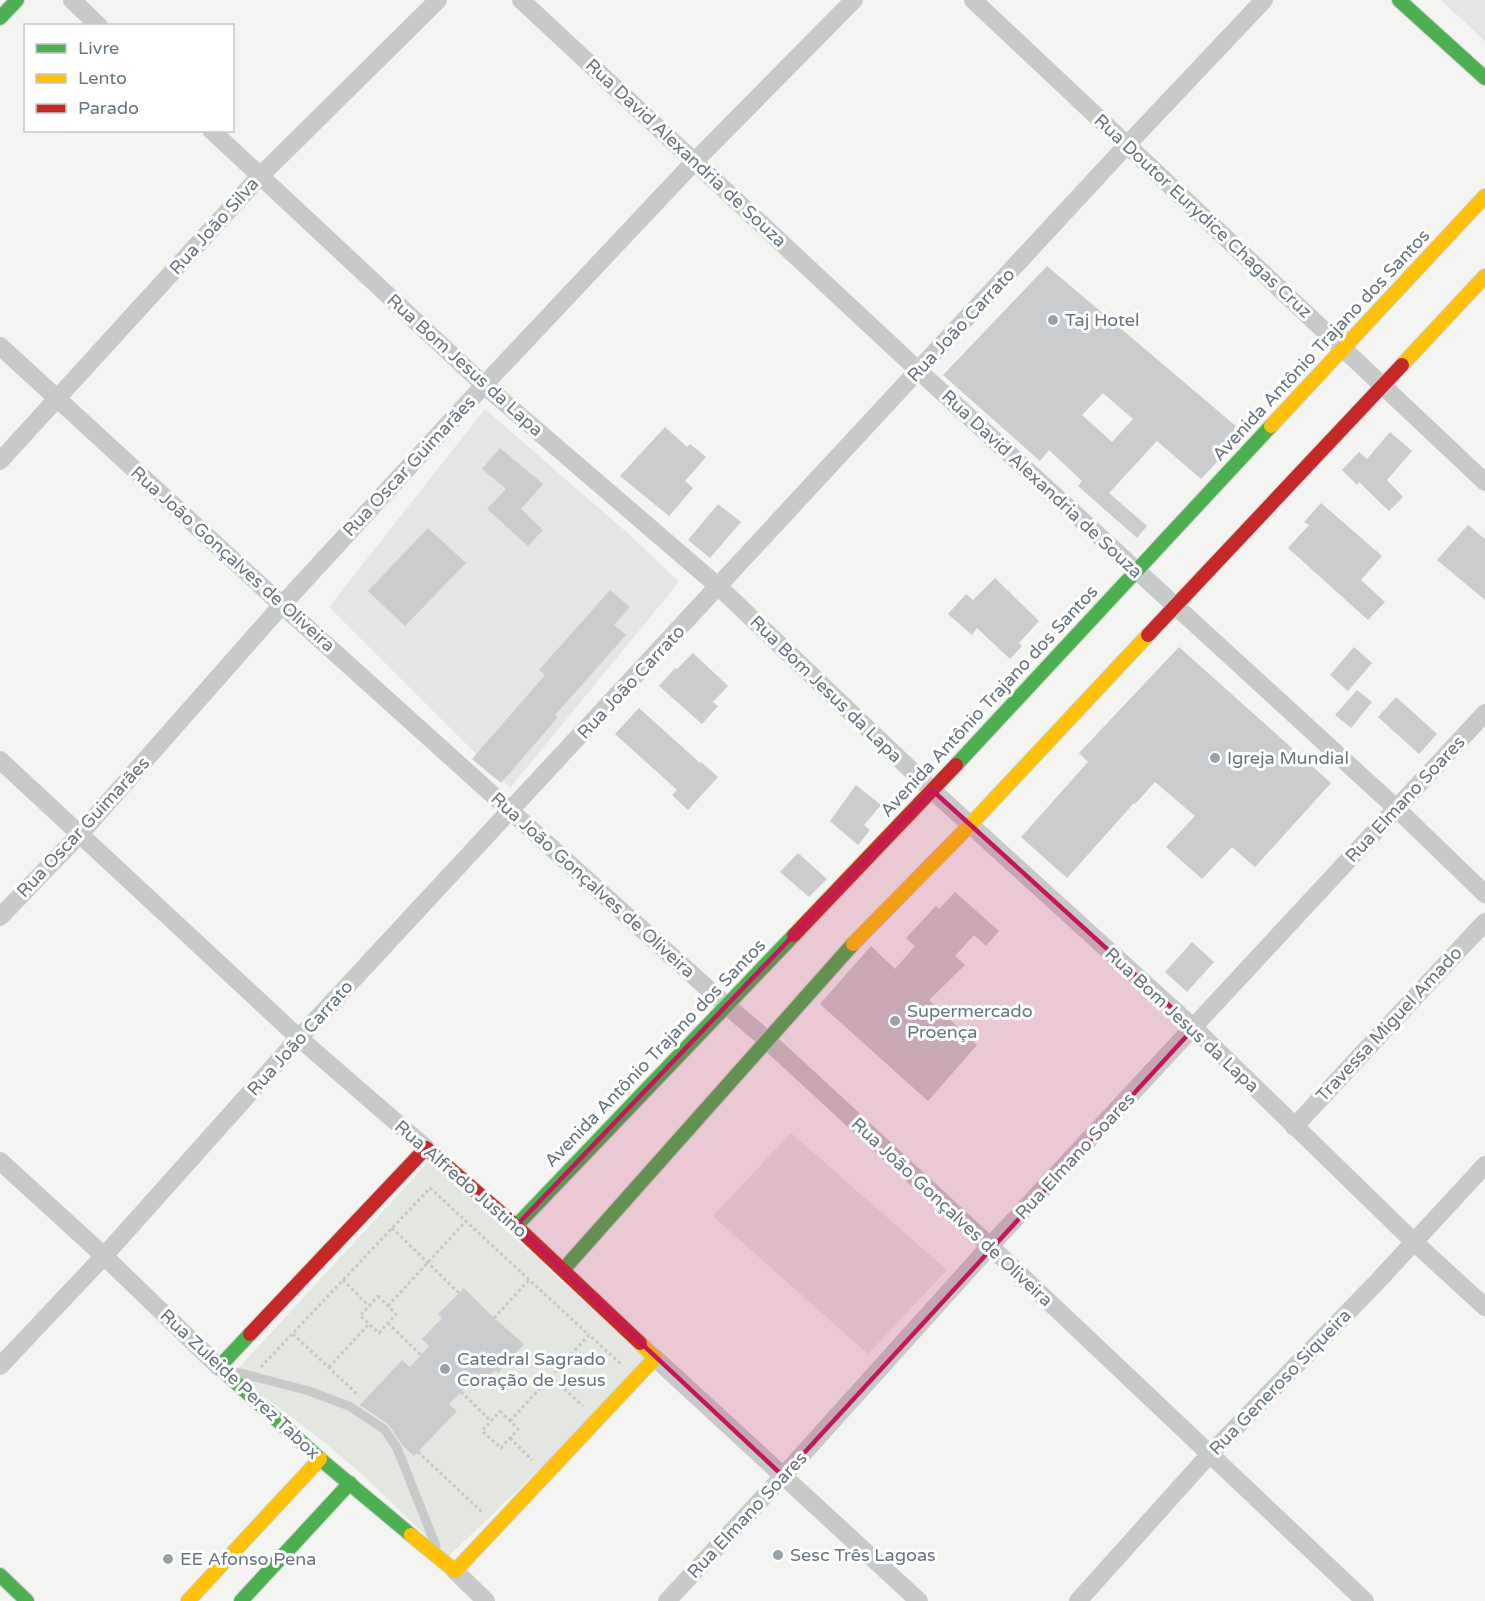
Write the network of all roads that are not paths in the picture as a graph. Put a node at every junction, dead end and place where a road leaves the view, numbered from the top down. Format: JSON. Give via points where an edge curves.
{"nodes":[{"id":1,"x":17,"y":0,"type":"edge"},
{"id":2,"x":72,"y":0,"type":"edge"},
{"id":3,"x":438,"y":0,"type":"edge"},
{"id":4,"x":521,"y":0,"type":"edge"},
{"id":5,"x":854,"y":0,"type":"edge"},
{"id":6,"x":973,"y":0,"type":"edge"},
{"id":7,"x":1264,"y":0,"type":"edge"},
{"id":8,"x":1399,"y":0,"type":"edge"},
{"id":9,"x":0,"y":18,"type":"edge"},
{"id":10,"x":97,"y":24,"type":"edge"},
{"id":11,"x":1485,"y":78,"type":"edge"},
{"id":12,"x":213,"y":132,"type":"edge"},
{"id":13,"x":1127,"y":145,"type":"junction"},
{"id":14,"x":695,"y":161,"type":"junction"},
{"id":15,"x":259,"y":177,"type":"junction"},
{"id":16,"x":1485,"y":196,"type":"edge"},
{"id":17,"x":1485,"y":276,"type":"edge"},
{"id":18,"x":0,"y":346,"type":"edge"},
{"id":19,"x":1342,"y":347,"type":"junction"},
{"id":20,"x":919,"y":370,"type":"junction"},
{"id":21,"x":484,"y":385,"type":"junction"},
{"id":22,"x":1383,"y":385,"type":"junction"},
{"id":23,"x":57,"y":398,"type":"junction"},
{"id":24,"x":0,"y":461,"type":"edge"},
{"id":25,"x":1485,"y":482,"type":"edge"},
{"id":26,"x":1136,"y":570,"type":"junction"},
{"id":27,"x":719,"y":587,"type":"junction"},
{"id":28,"x":282,"y":605,"type":"junction"},
{"id":29,"x":1175,"y":606,"type":"junction"},
{"id":30,"x":1485,"y":713,"type":"edge"},
{"id":31,"x":0,"y":760,"type":"edge"},
{"id":32,"x":932,"y":790,"type":"junction"},
{"id":33,"x":1396,"y":808,"type":"junction"},
{"id":34,"x":511,"y":810,"type":"junction"},
{"id":35,"x":970,"y":825,"type":"junction"},
{"id":36,"x":80,"y":834,"type":"junction"},
{"id":37,"x":1485,"y":894,"type":"edge"},
{"id":38,"x":0,"y":916,"type":"edge"},
{"id":39,"x":1485,"y":922,"type":"edge"},
{"id":40,"x":726,"y":1005,"type":"junction"},
{"id":41,"x":1194,"y":1028,"type":"junction"},
{"id":42,"x":299,"y":1038,"type":"junction"},
{"id":43,"x":768,"y":1040,"type":"junction"},
{"id":44,"x":1294,"y":1127,"type":"junction"},
{"id":45,"x":426,"y":1148,"type":"junction"},
{"id":46,"x":0,"y":1161,"type":"edge"},
{"id":47,"x":1485,"y":1165,"type":"edge"},
{"id":48,"x":516,"y":1226,"type":"junction"},
{"id":49,"x":1414,"y":1242,"type":"junction"},
{"id":50,"x":990,"y":1246,"type":"junction"},
{"id":51,"x":104,"y":1256,"type":"junction"},
{"id":52,"x":562,"y":1270,"type":"junction"},
{"id":53,"x":1485,"y":1307,"type":"edge"},
{"id":54,"x":655,"y":1358,"type":"junction"},
{"id":55,"x":0,"y":1366,"type":"edge"},
{"id":56,"x":220,"y":1368,"type":"junction"},
{"id":57,"x":1209,"y":1455,"type":"junction"},
{"id":58,"x":320,"y":1459,"type":"junction"},
{"id":59,"x":783,"y":1476,"type":"junction"},
{"id":60,"x":350,"y":1483,"type":"junction"},
{"id":61,"x":441,"y":1557,"type":"junction"},
{"id":62,"x":455,"y":1571,"type":"junction"},
{"id":63,"x":0,"y":1575,"type":"edge"},
{"id":64,"x":239,"y":1598,"type":"edge"},
{"id":65,"x":27,"y":1601,"type":"edge"},
{"id":66,"x":188,"y":1601,"type":"edge"},
{"id":67,"x":486,"y":1601,"type":"edge"},
{"id":68,"x":667,"y":1601,"type":"edge"},
{"id":69,"x":919,"y":1601,"type":"edge"},
{"id":70,"x":1078,"y":1601,"type":"edge"},
{"id":71,"x":1365,"y":1601,"type":"edge"}],
"edges":[{"from":1,"to":9,"type":"main road"},
{"from":2,"to":10,"type":"street"},
{"from":3,"to":15,"type":"street","name":"Rua João Silva"},
{"from":4,"to":14,"type":"street","name":"Rua David Alexandria de Souza"},
{"from":5,"to":14,"type":"street","name":"Rua Oscar Guimarães"},
{"from":6,"to":13,"type":"street","name":"Rua Doutor Eurydice Chagas Cruz"},
{"from":7,"to":13,"type":"street","name":"Rua João Carrato"},
{"from":8,"to":11,"type":"main road"},
{"from":12,"to":15,"type":"street","name":"Rua Bom Jesus da Lapa"},
{"from":13,"to":19,"type":"street","name":"Rua Doutor Eurydice Chagas Cruz"},
{"from":13,"to":20,"type":"street","name":"Rua João Carrato"},
{"from":14,"to":20,"type":"street","name":"Rua David Alexandria de Souza"},
{"from":14,"to":21,"type":"street","name":"Rua Oscar Guimarães"},
{"from":15,"to":21,"type":"street","name":"Rua Bom Jesus da Lapa"},
{"from":15,"to":23,"type":"street","name":"Rua João Silva"},
{"from":16,"to":19,"type":"main road","name":"Avenida Antônio Trajano dos Santos"},
{"from":17,"to":22,"type":"main road"},
{"from":18,"to":23,"type":"street","name":"Rua João Gonçalves de Oliveira"},
{"from":19,"to":22,"type":"street","name":"Rua Doutor Eurydice Chagas Cruz"},
{"from":19,"to":26,"type":"main road","name":"Avenida Antônio Trajano dos Santos"},
{"from":20,"to":26,"type":"street","name":"Rua David Alexandria de Souza"},
{"from":20,"to":27,"type":"street","name":"Rua João Carrato"},
{"from":21,"to":27,"type":"street","name":"Rua Bom Jesus da Lapa"},
{"from":21,"to":28,"type":"street","name":"Rua Oscar Guimarães"},
{"from":22,"to":25,"type":"street","name":"Rua Doutor Eurydice Chagas Cruz"},
{"from":22,"to":29,"type":"main road"},
{"from":23,"to":24,"type":"street","name":"Rua João Silva"},
{"from":23,"to":28,"type":"street","name":"Rua João Gonçalves de Oliveira"},
{"from":26,"to":29,"type":"street","name":"Rua David Alexandria de Souza"},
{"from":26,"to":32,"type":"main road","name":"Avenida Antônio Trajano dos Santos"},
{"from":27,"to":32,"type":"street","name":"Rua Bom Jesus da Lapa"},
{"from":27,"to":34,"type":"street","name":"Rua João Carrato"},
{"from":28,"to":34,"type":"street","name":"Rua João Gonçalves de Oliveira"},
{"from":28,"to":36,"type":"street","name":"Rua Oscar Guimarães"},
{"from":29,"to":33,"type":"street","name":"Rua David Alexandria de Souza"},
{"from":29,"to":35,"type":"main road"},
{"from":30,"to":33,"type":"street","name":"Rua Elmano Soares"},
{"from":31,"to":36,"type":"street","name":"Rua Alfredo Justino"},
{"from":32,"to":35,"type":"street","name":"Rua Bom Jesus da Lapa"},
{"from":32,"to":40,"type":"main road","name":"Avenida Antônio Trajano dos Santos"},
{"from":33,"to":37,"type":"street","name":"Rua David Alexandria de Souza"},
{"from":33,"to":41,"type":"street","name":"Rua Elmano Soares"},
{"from":34,"to":40,"type":"street","name":"Rua João Gonçalves de Oliveira"},
{"from":34,"to":42,"type":"street","name":"Rua João Carrato"},
{"from":35,"to":41,"type":"street","name":"Rua Bom Jesus da Lapa"},
{"from":35,"to":43,"type":"main road","via":[[862,934]]},
{"from":36,"to":38,"type":"street","name":"Rua Oscar Guimarães"},
{"from":36,"to":42,"type":"street","name":"Rua Alfredo Justino"},
{"from":39,"to":44,"type":"street","name":"Travessa Miguel Amado"},
{"from":40,"to":43,"type":"street","name":"Rua João Gonçalves de Oliveira"},
{"from":40,"to":48,"type":"main road","name":"Avenida Antônio Trajano dos Santos"},
{"from":41,"to":44,"type":"street","name":"Rua Bom Jesus da Lapa"},
{"from":41,"to":50,"type":"street","name":"Rua Elmano Soares"},
{"from":42,"to":45,"type":"street","name":"Rua Alfredo Justino"},
{"from":42,"to":51,"type":"street","name":"Rua João Carrato"},
{"from":43,"to":50,"type":"street","name":"Rua João Gonçalves de Oliveira"},
{"from":43,"to":52,"type":"main road"},
{"from":44,"to":49,"type":"street","name":"Rua Bom Jesus da Lapa"},
{"from":45,"to":48,"type":"main road","name":"Rua Alfredo Justino"},
{"from":45,"to":56,"type":"main road"},
{"from":46,"to":51,"type":"street","name":"Rua Zuleide Perez Tabox"},
{"from":47,"to":49,"type":"street","name":"Rua Generoso Siqueira"},
{"from":48,"to":52,"type":"main road","name":"Rua Alfredo Justino"},
{"from":49,"to":53,"type":"street","name":"Rua Bom Jesus da Lapa"},
{"from":49,"to":57,"type":"street","name":"Rua Generoso Siqueira"},
{"from":50,"to":57,"type":"street","name":"Rua João Gonçalves de Oliveira"},
{"from":50,"to":59,"type":"street","name":"Rua Elmano Soares"},
{"from":51,"to":55,"type":"street","name":"Rua João Carrato"},
{"from":51,"to":56,"type":"street","name":"Rua Zuleide Perez Tabox"},
{"from":52,"to":54,"type":"main road","name":"Rua Alfredo Justino"},
{"from":54,"to":59,"type":"street","name":"Rua Alfredo Justino"},
{"from":54,"to":62,"type":"main road"},
{"from":56,"to":58,"type":"main road","name":"Rua Zuleide Perez Tabox"},
{"from":56,"to":61,"type":"lane","via":[[309,1391],[349,1406],[384,1429],[397,1448]]},
{"from":57,"to":70,"type":"street","name":"Rua Generoso Siqueira"},
{"from":57,"to":71,"type":"street","name":"Rua João Gonçalves de Oliveira"},
{"from":58,"to":60,"type":"main road","name":"Rua Zuleide Perez Tabox"},
{"from":58,"to":66,"type":"main road","via":[[216,1578]]},
{"from":59,"to":68,"type":"street","name":"Rua Elmano Soares"},
{"from":59,"to":69,"type":"street","name":"Rua Alfredo Justino"},
{"from":60,"to":61,"type":"main road","name":"Rua Zuleide Perez Tabox"},
{"from":60,"to":64,"type":"main road"},
{"from":61,"to":62,"type":"main road","name":"Rua Zuleide Perez Tabox"},
{"from":62,"to":67,"type":"street","name":"Rua Zuleide Perez Tabox"},
{"from":63,"to":65,"type":"main road"}]}
